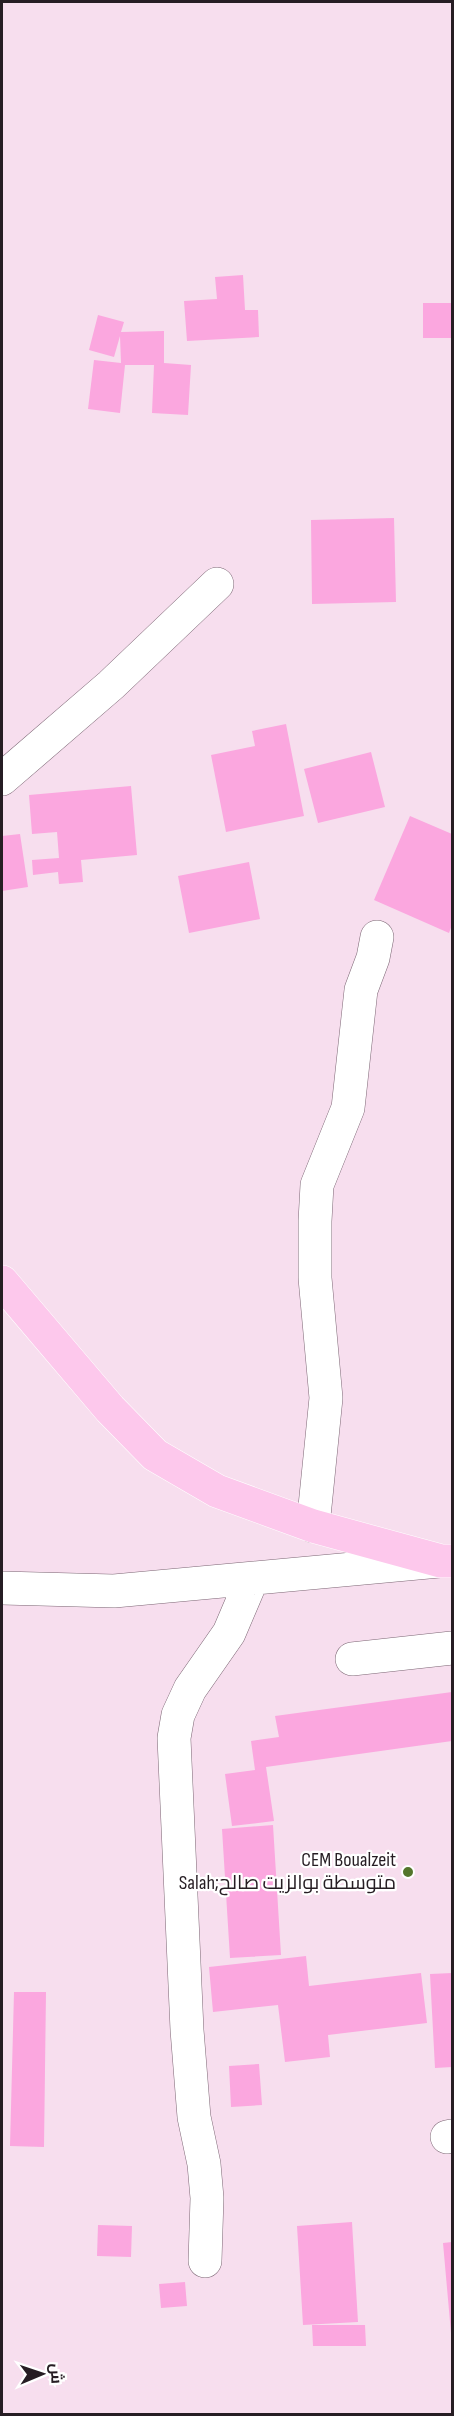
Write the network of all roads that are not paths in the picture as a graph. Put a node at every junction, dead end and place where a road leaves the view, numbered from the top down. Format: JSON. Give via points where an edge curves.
{"nodes":[{"id":1,"x":217,"y":584,"type":"dead end"},
{"id":2,"x":2,"y":779,"type":"edge"},
{"id":3,"x":377,"y":937,"type":"dead end"},
{"id":4,"x":2,"y":1282,"type":"edge"},
{"id":5,"x":313,"y":1526,"type":"junction"},
{"id":6,"x":447,"y":1561,"type":"edge"},
{"id":7,"x":252,"y":1580,"type":"junction"},
{"id":8,"x":2,"y":1588,"type":"edge"},
{"id":9,"x":453,"y":1648,"type":"edge"},
{"id":10,"x":352,"y":1659,"type":"dead end"},
{"id":11,"x":205,"y":2261,"type":"dead end"}],
"edges":[{"from":1,"to":2,"type":"street","via":[[111,685]]},
{"from":3,"to":5,"type":"street","via":[[361,990],[348,1108],[317,1185],[315,1278],[326,1398]]},
{"from":4,"to":5,"type":"main road","via":[[154,1455],[217,1491]]},
{"from":5,"to":6,"type":"main road"},
{"from":6,"to":7,"type":"street"},
{"from":7,"to":8,"type":"street","via":[[114,1591]]},
{"from":7,"to":11,"type":"street","via":[[229,1632],[190,1689],[178,1715],[174,1738],[188,2041],[194,2117],[207,2198]]},
{"from":9,"to":10,"type":"street"}]}
